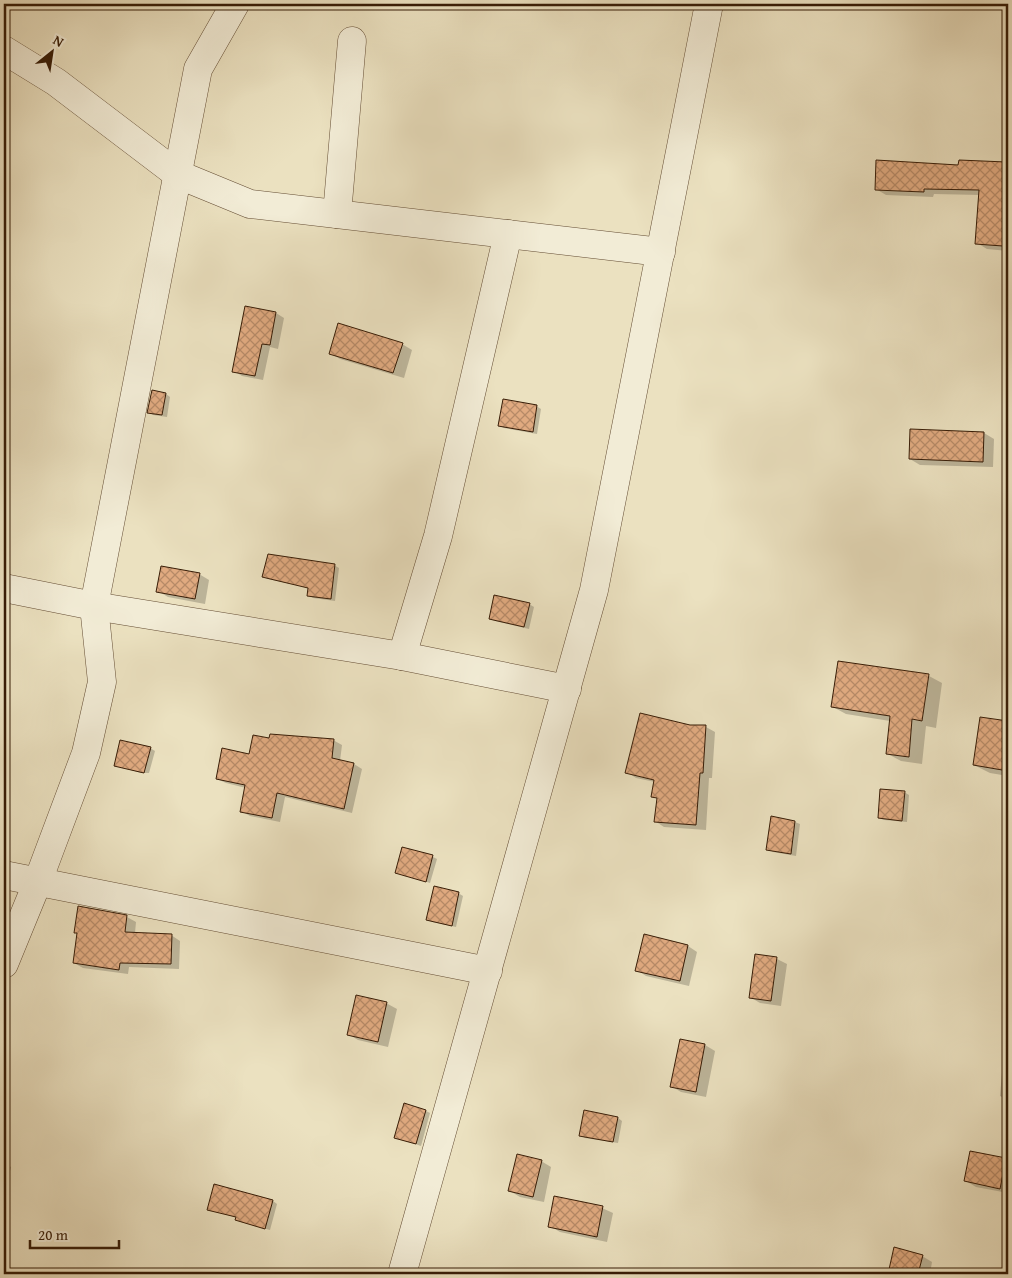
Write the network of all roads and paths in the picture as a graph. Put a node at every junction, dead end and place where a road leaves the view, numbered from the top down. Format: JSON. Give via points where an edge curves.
{"nodes":[{"id":1,"x":235,"y":4,"type":"edge"},
{"id":2,"x":709,"y":4,"type":"edge"},
{"id":3,"x":352,"y":41,"type":"dead end"},
{"id":4,"x":4,"y":50,"type":"edge"},
{"id":5,"x":177,"y":174,"type":"junction"},
{"id":6,"x":336,"y":214,"type":"junction"},
{"id":7,"x":508,"y":234,"type":"junction"},
{"id":8,"x":661,"y":252,"type":"junction"},
{"id":9,"x":4,"y":588,"type":"edge"},
{"id":10,"x":94,"y":606,"type":"junction"},
{"id":11,"x":402,"y":656,"type":"junction"},
{"id":12,"x":567,"y":689,"type":"junction"},
{"id":13,"x":4,"y":875,"type":"edge"},
{"id":14,"x":38,"y":881,"type":"junction"},
{"id":15,"x":4,"y":964,"type":"edge"},
{"id":16,"x":488,"y":971,"type":"junction"},
{"id":17,"x":402,"y":1274,"type":"edge"}],
"edges":[{"from":1,"to":5,"type":"street","via":[[198,69]]},
{"from":2,"to":8,"type":"street"},
{"from":3,"to":6,"type":"street"},
{"from":4,"to":5,"type":"street","via":[[56,82]]},
{"from":5,"to":6,"type":"street","via":[[250,204]]},
{"from":5,"to":10,"type":"street"},
{"from":6,"to":7,"type":"street"},
{"from":7,"to":8,"type":"street"},
{"from":7,"to":11,"type":"street","via":[[438,536]]},
{"from":8,"to":12,"type":"street","via":[[594,590]]},
{"from":9,"to":10,"type":"street"},
{"from":10,"to":11,"type":"street"},
{"from":10,"to":14,"type":"street","via":[[102,682],[86,753]]},
{"from":11,"to":12,"type":"street"},
{"from":12,"to":16,"type":"street"},
{"from":13,"to":14,"type":"street"},
{"from":14,"to":15,"type":"street"},
{"from":14,"to":16,"type":"street"},
{"from":16,"to":17,"type":"street"}]}
